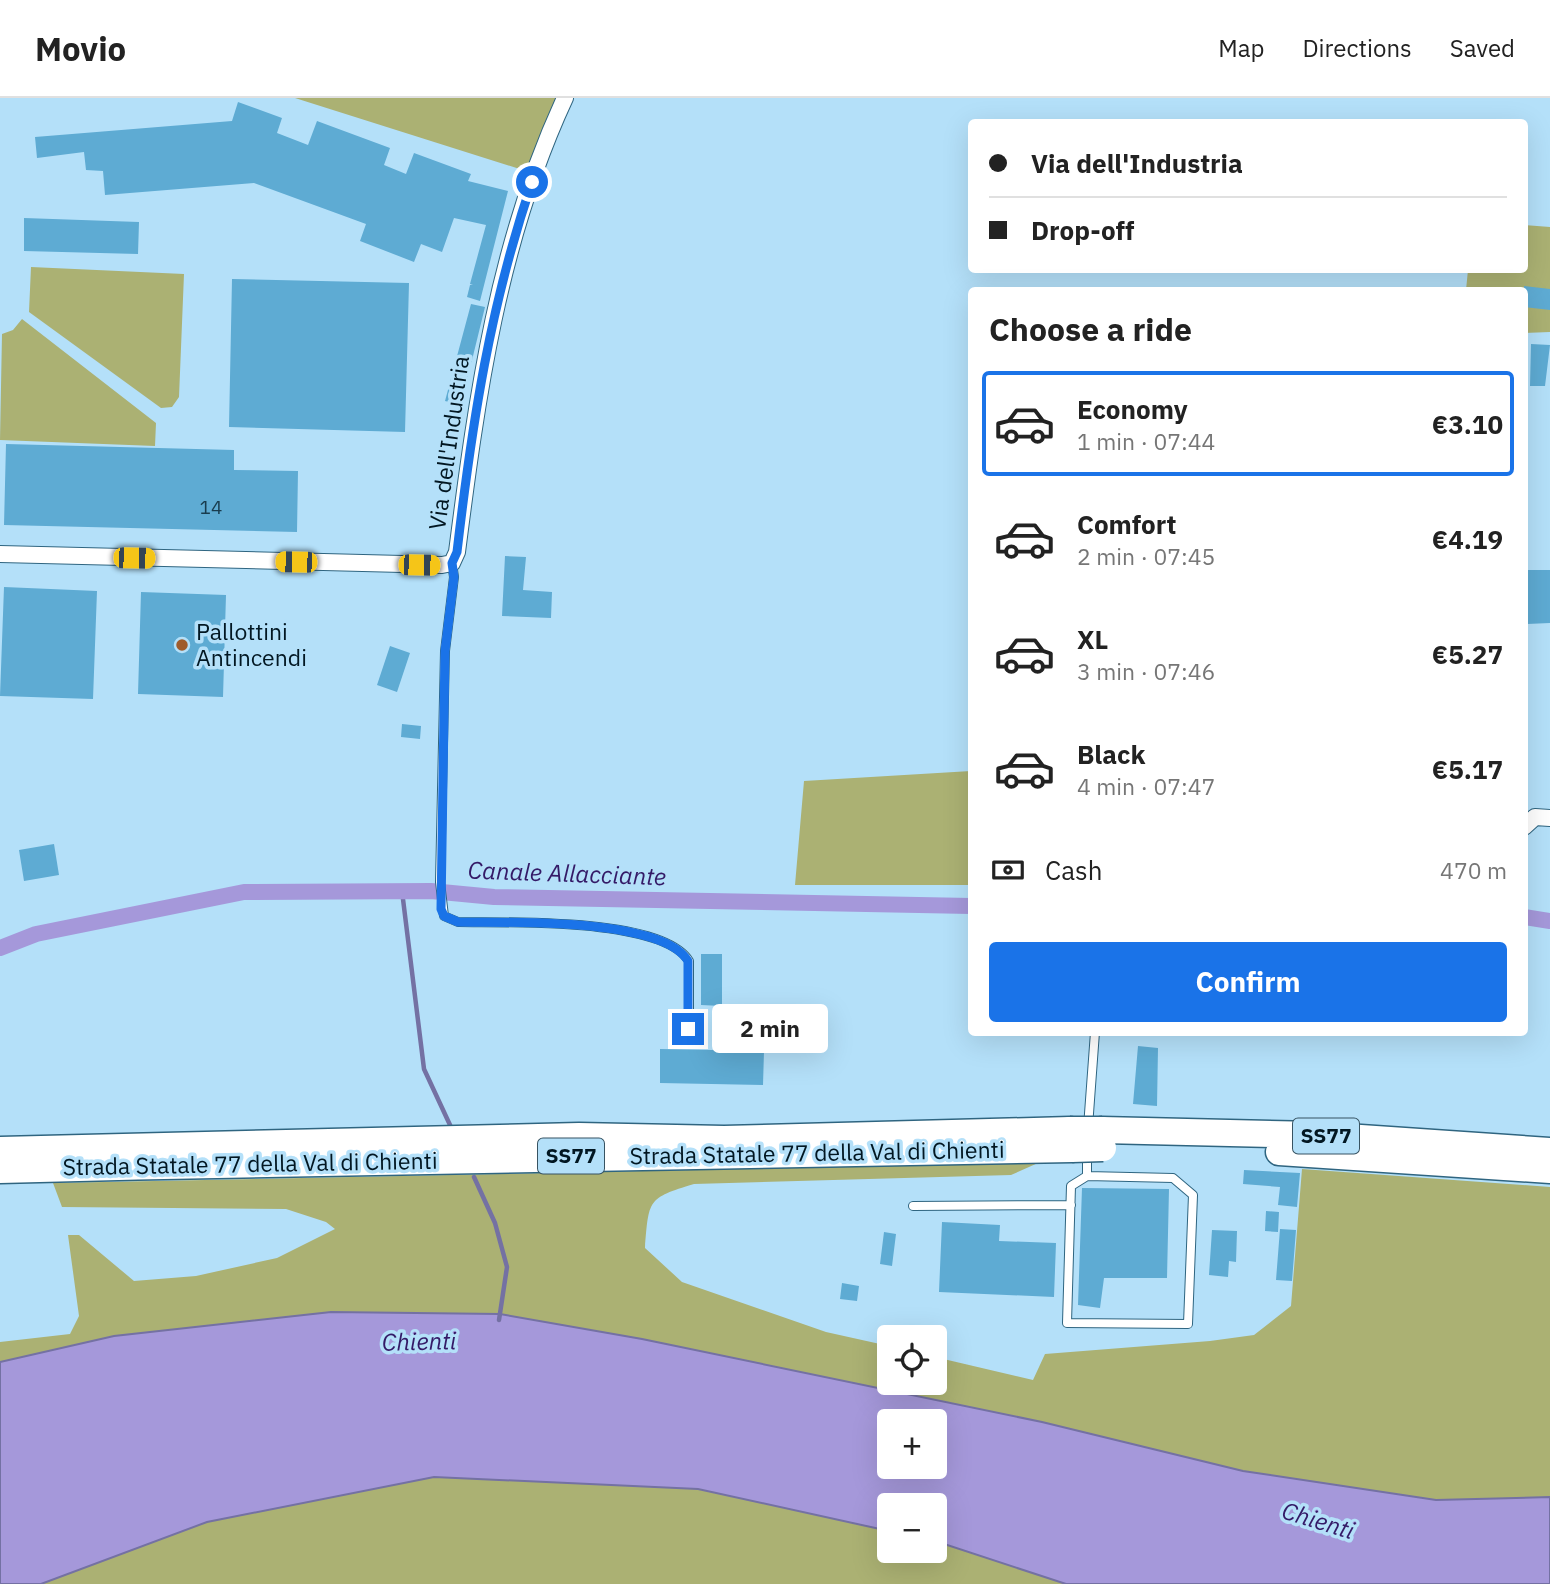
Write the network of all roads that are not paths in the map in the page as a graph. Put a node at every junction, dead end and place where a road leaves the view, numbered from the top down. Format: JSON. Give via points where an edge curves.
{"nodes":[{"id":1,"x":565,"y":98,"type":"edge"},
{"id":2,"x":0,"y":554,"type":"edge"},
{"id":3,"x":452,"y":563,"type":"junction"},
{"id":4,"x":1550,"y":818,"type":"edge"},
{"id":5,"x":1528,"y":822,"type":"edge"},
{"id":6,"x":688,"y":1029,"type":"dead end"},
{"id":7,"x":1095,"y":1036,"type":"edge"},
{"id":8,"x":1102,"y":1139,"type":"junction"},
{"id":9,"x":0,"y":1150,"type":"edge"},
{"id":10,"x":1550,"y":1151,"type":"edge"},
{"id":11,"x":71,"y":1159,"type":"junction"},
{"id":12,"x":0,"y":1170,"type":"edge"},
{"id":13,"x":1550,"y":1170,"type":"edge"},
{"id":14,"x":1087,"y":1176,"type":"junction"},
{"id":15,"x":1071,"y":1205,"type":"junction"},
{"id":16,"x":913,"y":1206,"type":"dead end"}],
"edges":[{"from":1,"to":3,"type":"street","name":"Via dell'Industria","via":[[547,137],[497,295]]},
{"from":2,"to":3,"type":"street","name":"Via dell'Industria"},
{"from":3,"to":6,"type":"lane","via":[[445,651],[440,882],[444,916],[458,922],[600,926],[667,943],[683,952],[688,961]]},
{"from":4,"to":5,"type":"street","via":[[1535,817]]},
{"from":7,"to":14,"type":"lane"},
{"from":8,"to":10,"type":"highway","name":"Strada Statale 77 della Val di Chienti","number":"SS77","via":[[1317,1135]]},
{"from":8,"to":11,"type":"highway","name":"Strada Statale 77 della Val di Chienti","number":"SS77","bridge":true,"via":[[723,1158]]},
{"from":8,"to":13,"type":"highway","name":"Strada Statale 77 della Val di Chienti","number":"SS77"},
{"from":9,"to":11,"type":"highway","name":"Strada Statale 77 della Val di Chienti","number":"SS77"},
{"from":11,"to":12,"type":"highway","name":"Strada Statale 77 della Val di Chienti","number":"SS77"},
{"from":14,"to":15,"type":"lane","via":[[1073,1182]]},
{"from":14,"to":15,"type":"lane","via":[[1173,1178],[1193,1195],[1188,1324],[1067,1323]]},
{"from":15,"to":16,"type":"lane"}]}
